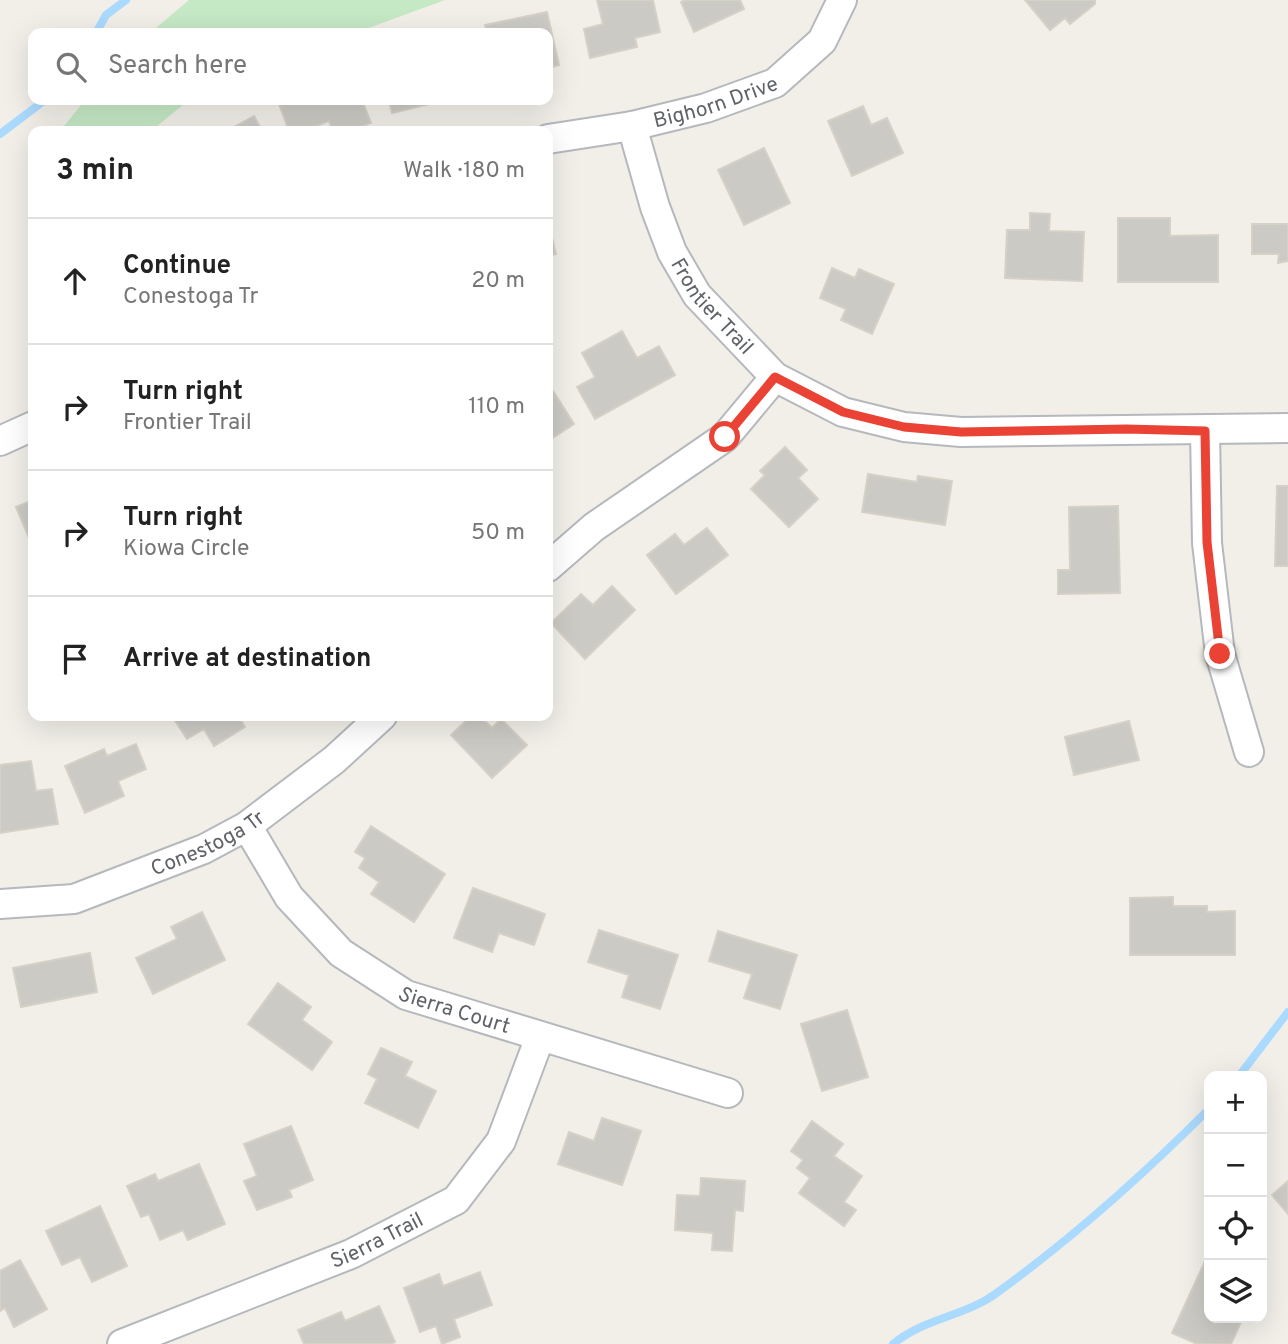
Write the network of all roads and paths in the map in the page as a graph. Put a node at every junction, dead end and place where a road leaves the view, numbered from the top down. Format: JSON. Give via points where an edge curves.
{"nodes":[{"id":1,"x":842,"y":0,"type":"edge"},
{"id":2,"x":632,"y":126,"type":"junction"},
{"id":3,"x":553,"y":138,"type":"edge"},
{"id":4,"x":775,"y":377,"type":"junction"},
{"id":5,"x":28,"y":428,"type":"edge"},
{"id":6,"x":1288,"y":428,"type":"edge"},
{"id":7,"x":1205,"y":431,"type":"junction"},
{"id":8,"x":0,"y":441,"type":"edge"},
{"id":9,"x":553,"y":564,"type":"edge"},
{"id":10,"x":377,"y":721,"type":"edge"},
{"id":11,"x":1249,"y":752,"type":"dead end"},
{"id":12,"x":247,"y":825,"type":"junction"},
{"id":13,"x":0,"y":904,"type":"edge"},
{"id":14,"x":540,"y":1037,"type":"junction"},
{"id":15,"x":727,"y":1093,"type":"dead end"},
{"id":16,"x":121,"y":1344,"type":"edge"}],
"edges":[{"from":1,"to":2,"type":"street","name":"Bighorn Drive","via":[[822,41],[775,83],[706,108]]},
{"from":2,"to":3,"type":"street","name":"Bighorn Drive"},
{"from":2,"to":4,"type":"street","name":"Frontier Trail","via":[[655,207],[697,295]]},
{"from":4,"to":7,"type":"street","name":"Frontier Trail","via":[[843,412],[904,427],[961,432]]},
{"from":4,"to":9,"type":"street","via":[[725,437],[594,527]]},
{"from":5,"to":8,"type":"street"},
{"from":6,"to":7,"type":"street","name":"Frontier Trail"},
{"from":7,"to":11,"type":"street","via":[[1207,542],[1220,654]]},
{"from":10,"to":12,"type":"street","name":"Conestoga Tr","via":[[334,760]]},
{"from":12,"to":13,"type":"street","name":"Conestoga Tr","via":[[204,849],[74,899]]},
{"from":12,"to":14,"type":"street","name":"Sierra Court","via":[[289,897],[341,953],[406,995]]},
{"from":14,"to":15,"type":"street","name":"Sierra Court"},
{"from":14,"to":16,"type":"street","name":"Sierra Trail","via":[[501,1141],[457,1200],[351,1254]]}]}
